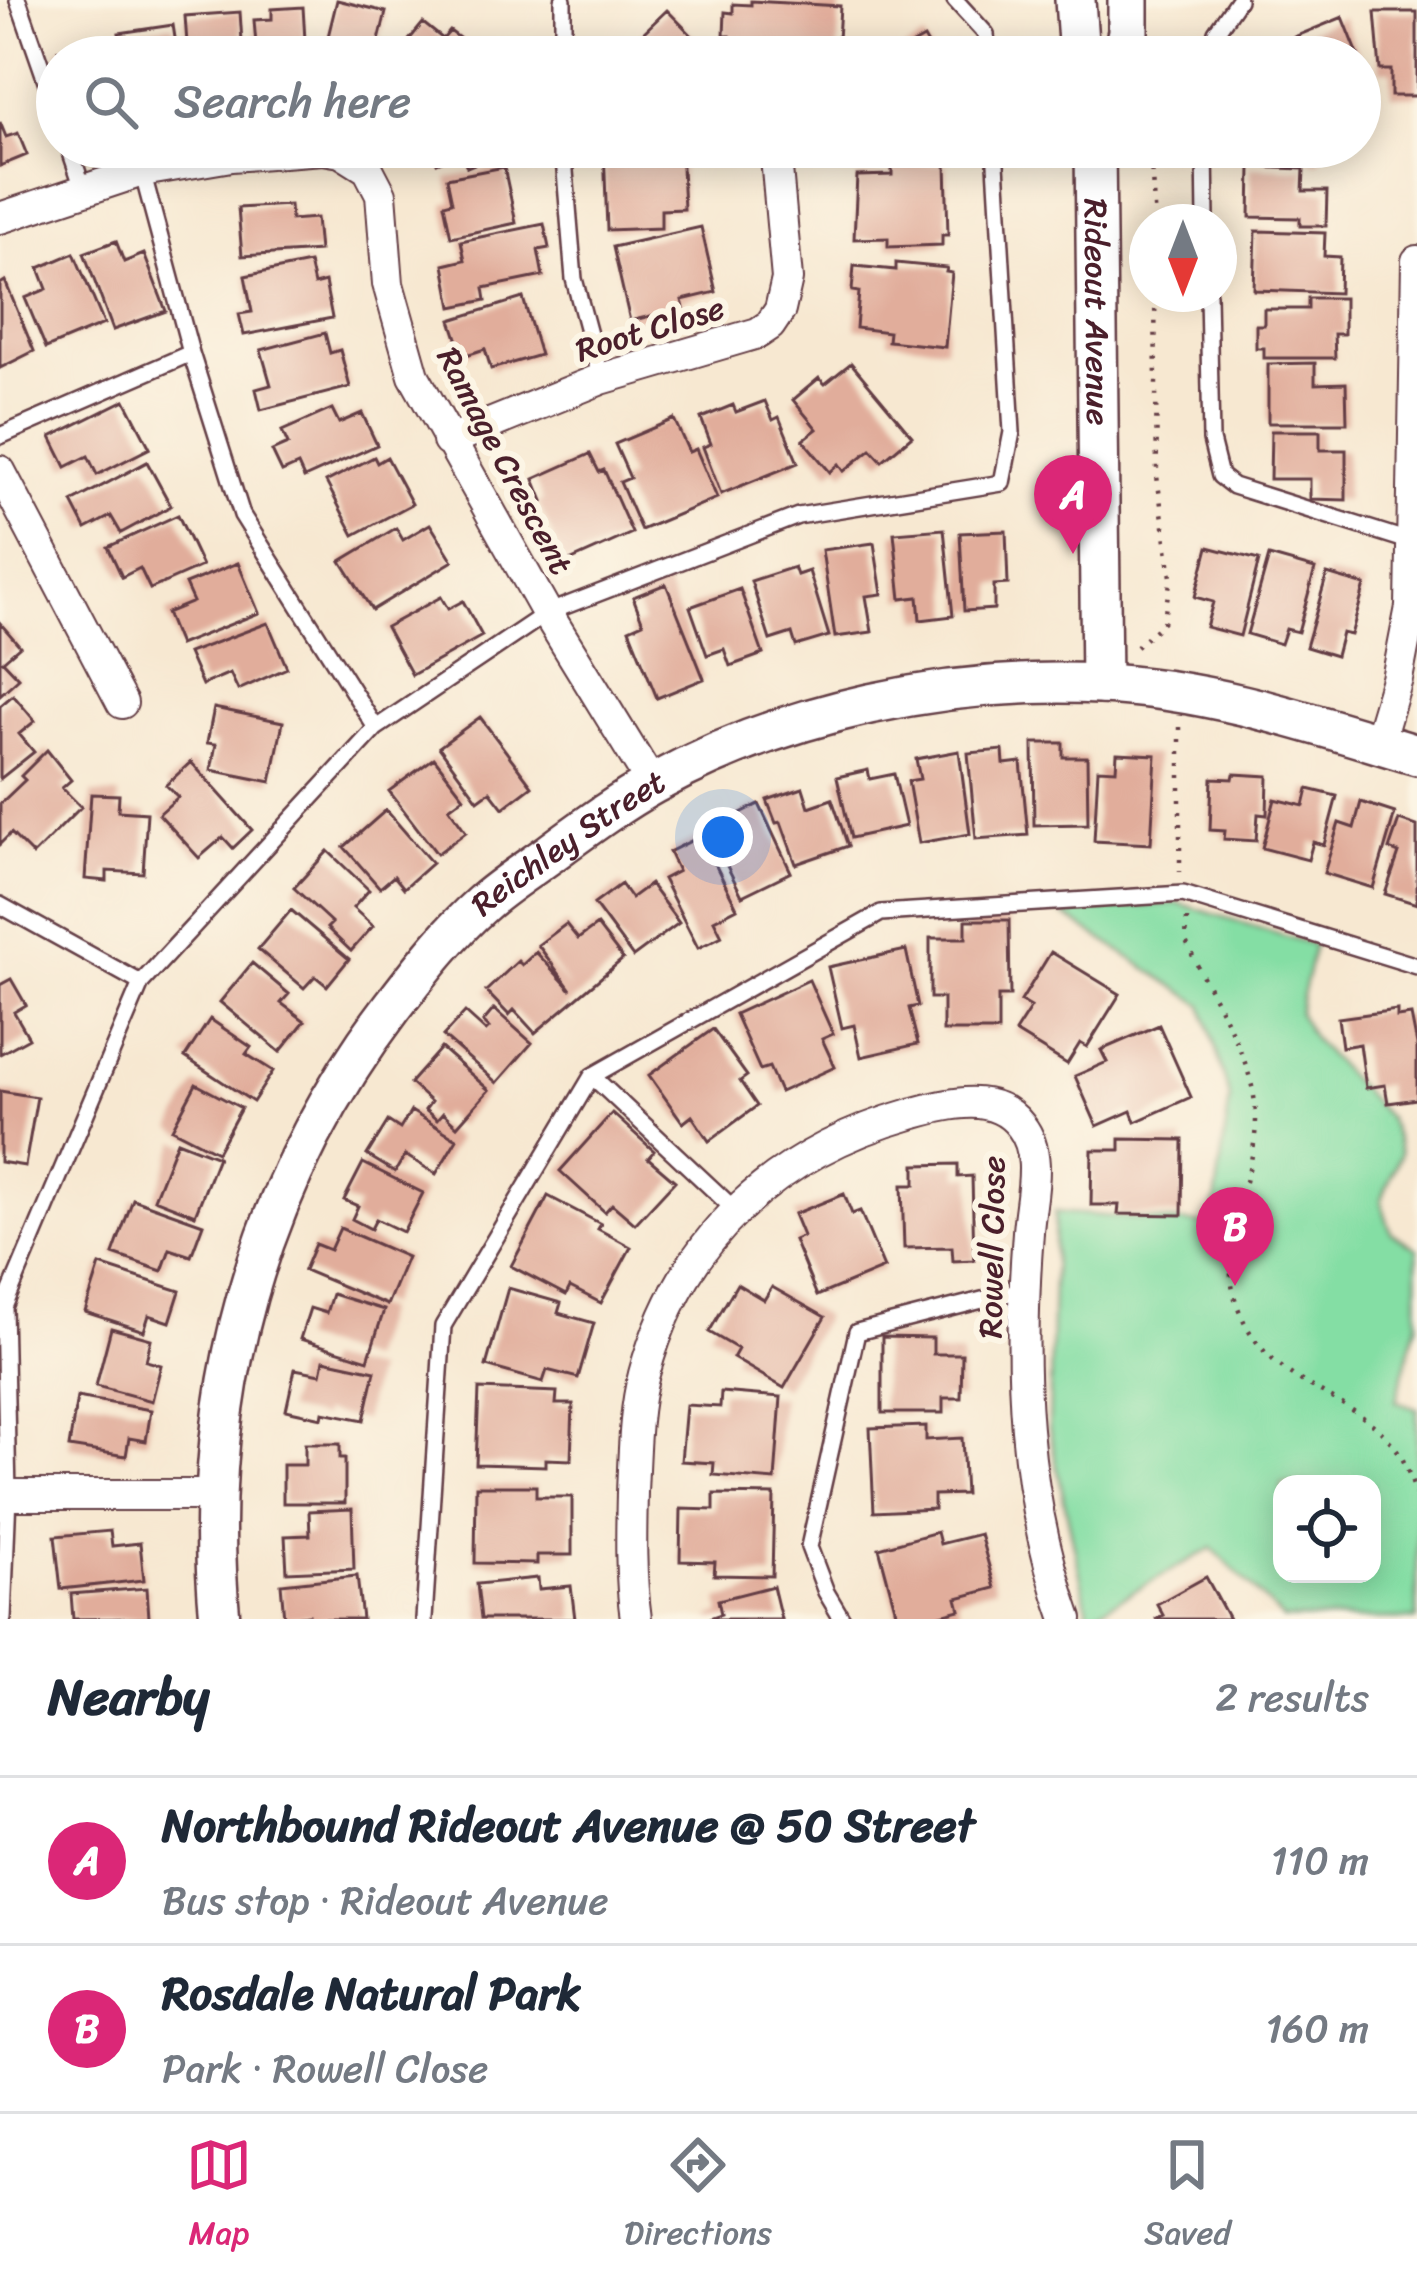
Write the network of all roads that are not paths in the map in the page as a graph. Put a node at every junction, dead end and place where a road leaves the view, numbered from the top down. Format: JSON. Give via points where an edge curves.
{"nodes":[{"id":1,"x":18,"y":0,"type":"edge"},
{"id":2,"x":563,"y":0,"type":"edge"},
{"id":3,"x":955,"y":0,"type":"edge"},
{"id":4,"x":1075,"y":0,"type":"edge"},
{"id":5,"x":1128,"y":0,"type":"edge"},
{"id":6,"x":1238,"y":0,"type":"edge"},
{"id":7,"x":563,"y":36,"type":"edge"},
{"id":8,"x":986,"y":36,"type":"edge"},
{"id":9,"x":1077,"y":36,"type":"edge"},
{"id":10,"x":1127,"y":36,"type":"edge"},
{"id":11,"x":1215,"y":36,"type":"edge"},
{"id":12,"x":36,"y":52,"type":"edge"},
{"id":13,"x":76,"y":168,"type":"edge"},
{"id":14,"x":160,"y":168,"type":"edge"},
{"id":15,"x":365,"y":168,"type":"edge"},
{"id":16,"x":565,"y":168,"type":"edge"},
{"id":17,"x":777,"y":168,"type":"edge"},
{"id":18,"x":996,"y":168,"type":"edge"},
{"id":19,"x":1097,"y":168,"type":"edge"},
{"id":20,"x":1205,"y":168,"type":"edge"},
{"id":21,"x":142,"y":171,"type":"junction"},
{"id":22,"x":83,"y":188,"type":"junction"},
{"id":23,"x":1206,"y":204,"type":"edge"},
{"id":24,"x":0,"y":218,"type":"edge"},
{"id":25,"x":1417,"y":261,"type":"edge"},
{"id":26,"x":1208,"y":312,"type":"edge"},
{"id":27,"x":191,"y":352,"type":"junction"},
{"id":28,"x":601,"y":379,"type":"junction"},
{"id":29,"x":0,"y":436,"type":"edge"},
{"id":30,"x":448,"y":441,"type":"junction"},
{"id":31,"x":0,"y":471,"type":"edge"},
{"id":32,"x":1414,"y":543,"type":"edge"},
{"id":33,"x":547,"y":613,"type":"junction"},
{"id":34,"x":1101,"y":684,"type":"junction"},
{"id":35,"x":122,"y":703,"type":"dead end"},
{"id":36,"x":376,"y":728,"type":"junction"},
{"id":37,"x":1378,"y":743,"type":"junction"},
{"id":38,"x":1417,"y":755,"type":"edge"},
{"id":39,"x":652,"y":784,"type":"junction"},
{"id":40,"x":0,"y":905,"type":"edge"},
{"id":41,"x":1417,"y":966,"type":"edge"},
{"id":42,"x":141,"y":983,"type":"junction"},
{"id":43,"x":592,"y":1076,"type":"junction"},
{"id":44,"x":735,"y":1210,"type":"junction"},
{"id":45,"x":1025,"y":1288,"type":"junction"},
{"id":46,"x":2,"y":1307,"type":"edge"},
{"id":47,"x":4,"y":1496,"type":"edge"},
{"id":48,"x":213,"y":1496,"type":"junction"},
{"id":49,"x":3,"y":1619,"type":"edge"},
{"id":50,"x":220,"y":1619,"type":"edge"},
{"id":51,"x":424,"y":1619,"type":"edge"},
{"id":52,"x":636,"y":1619,"type":"edge"},
{"id":53,"x":842,"y":1619,"type":"edge"},
{"id":54,"x":1067,"y":1619,"type":"edge"}],
"edges":[{"from":1,"to":12,"type":"lane"},
{"from":2,"to":7,"type":"lane"},
{"from":3,"to":8,"type":"lane"},
{"from":4,"to":9,"type":"street"},
{"from":5,"to":10,"type":"street"},
{"from":6,"to":11,"type":"lane"},
{"from":13,"to":22,"type":"lane"},
{"from":14,"to":21,"type":"street","name":"Ramage Crescent"},
{"from":15,"to":30,"type":"street","name":"Ramage Crescent","via":[[381,194],[402,343]]},
{"from":16,"to":28,"type":"lane","via":[[574,280]]},
{"from":17,"to":28,"type":"street","name":"Root Close","via":[[788,278],[770,325]]},
{"from":18,"to":33,"type":"lane","via":[[1012,432],[1002,483],[798,516]]},
{"from":19,"to":34,"type":"street","name":"Rideout Avenue"},
{"from":20,"to":23,"type":"lane"},
{"from":21,"to":22,"type":"street","name":"Ramage Crescent"},
{"from":21,"to":27,"type":"lane"},
{"from":22,"to":24,"type":"street","name":"Ramage Crescent"},
{"from":25,"to":32,"type":"street"},
{"from":26,"to":32,"type":"lane","via":[[1211,440],[1220,476]]},
{"from":27,"to":29,"type":"lane"},
{"from":27,"to":36,"type":"lane","via":[[242,515]]},
{"from":28,"to":30,"type":"street","name":"Root Close"},
{"from":30,"to":33,"type":"street","name":"Ramage Crescent"},
{"from":31,"to":35,"type":"street"},
{"from":32,"to":37,"type":"street","via":[[1408,628]]},
{"from":33,"to":36,"type":"lane"},
{"from":33,"to":39,"type":"street","name":"Ramage Crescent"},
{"from":34,"to":37,"type":"street","name":"Reichley Street","via":[[1242,705]]},
{"from":34,"to":39,"type":"street","name":"Reichley Street","via":[[997,686],[839,712],[746,741]]},
{"from":36,"to":42,"type":"lane"},
{"from":37,"to":38,"type":"street","name":"Reichley Street"},
{"from":39,"to":48,"type":"street","name":"Reichley Street","via":[[482,904],[356,1054],[283,1193],[245,1304]]},
{"from":40,"to":42,"type":"lane"},
{"from":41,"to":43,"type":"lane","via":[[1183,894],[881,913]]},
{"from":42,"to":46,"type":"lane"},
{"from":43,"to":44,"type":"lane"},
{"from":43,"to":51,"type":"lane","via":[[443,1326]]},
{"from":44,"to":45,"type":"street","name":"Rowell Close","via":[[845,1136],[946,1106],[990,1104],[1021,1125],[1034,1158]]},
{"from":44,"to":52,"type":"street","name":"Rowell Close","via":[[678,1288],[644,1376],[631,1522]]},
{"from":45,"to":53,"type":"lane","via":[[857,1332],[809,1547]]},
{"from":45,"to":54,"type":"street","name":"Rowell Close","via":[[1030,1484]]},
{"from":46,"to":47,"type":"lane"},
{"from":47,"to":48,"type":"street"},
{"from":47,"to":49,"type":"lane"},
{"from":48,"to":50,"type":"street","name":"Reichley Street"}]}
